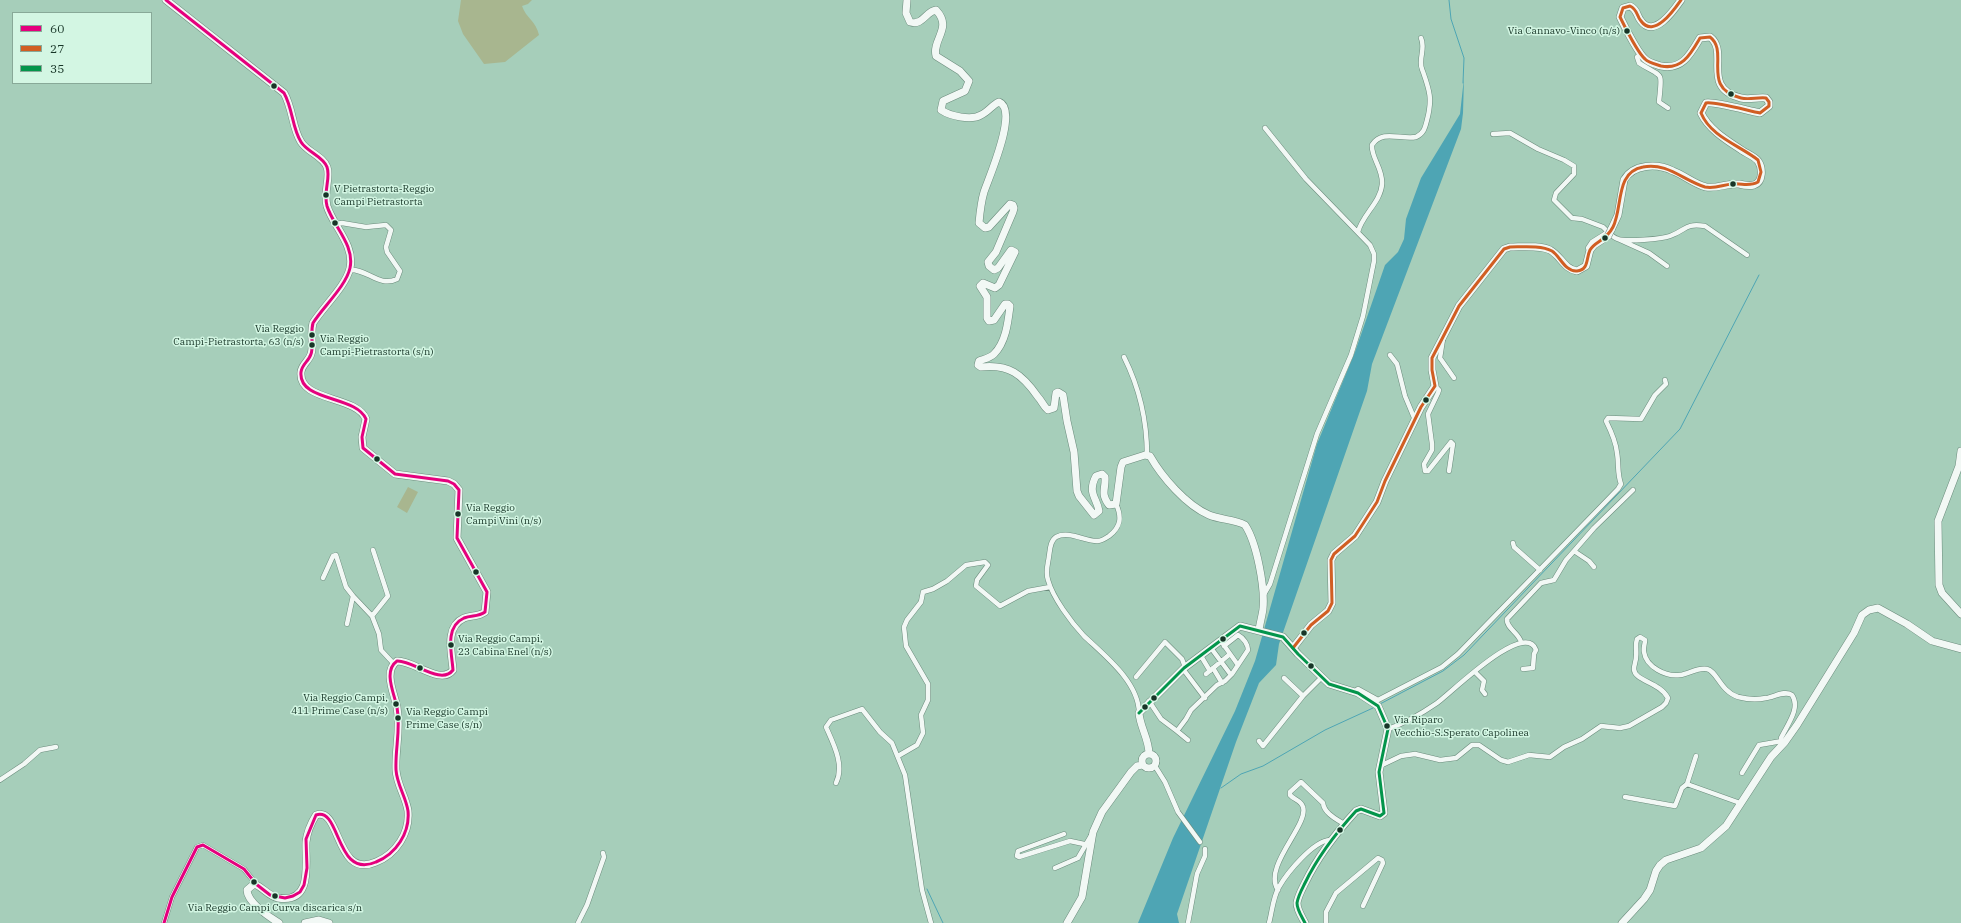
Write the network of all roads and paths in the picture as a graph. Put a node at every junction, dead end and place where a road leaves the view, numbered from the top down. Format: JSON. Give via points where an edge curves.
{"nodes":[{"id":1,"x":166,"y":0,"type":"edge"},
{"id":2,"x":907,"y":0,"type":"edge"},
{"id":3,"x":1681,"y":0,"type":"edge"},
{"id":4,"x":1421,"y":38,"type":"dead end"},
{"id":5,"x":1641,"y":54,"type":"junction"},
{"id":6,"x":1668,"y":108,"type":"dead end"},
{"id":7,"x":1265,"y":128,"type":"dead end"},
{"id":8,"x":1493,"y":134,"type":"dead end"},
{"id":9,"x":336,"y":224,"type":"junction"},
{"id":10,"x":1358,"y":232,"type":"junction"},
{"id":11,"x":1609,"y":232,"type":"junction"},
{"id":12,"x":1618,"y":239,"type":"junction"},
{"id":13,"x":1747,"y":255,"type":"dead end"},
{"id":14,"x":1667,"y":266,"type":"dead end"},
{"id":15,"x":349,"y":270,"type":"junction"},
{"id":16,"x":1443,"y":337,"type":"junction"},
{"id":17,"x":1390,"y":355,"type":"dead end"},
{"id":18,"x":1124,"y":357,"type":"dead end"},
{"id":19,"x":1454,"y":378,"type":"dead end"},
{"id":20,"x":1665,"y":380,"type":"dead end"},
{"id":21,"x":1435,"y":386,"type":"junction"},
{"id":22,"x":1415,"y":420,"type":"junction"},
{"id":23,"x":1961,"y":451,"type":"edge"},
{"id":24,"x":1147,"y":455,"type":"junction"},
{"id":25,"x":1448,"y":471,"type":"dead end"},
{"id":26,"x":1633,"y":490,"type":"dead end"},
{"id":27,"x":1116,"y":504,"type":"junction"},
{"id":28,"x":1513,"y":543,"type":"dead end"},
{"id":29,"x":373,"y":550,"type":"dead end"},
{"id":30,"x":1574,"y":551,"type":"junction"},
{"id":31,"x":1594,"y":567,"type":"dead end"},
{"id":32,"x":1540,"y":570,"type":"junction"},
{"id":33,"x":324,"y":578,"type":"dead end"},
{"id":34,"x":1050,"y":587,"type":"junction"},
{"id":35,"x":353,"y":596,"type":"junction"},
{"id":36,"x":1263,"y":597,"type":"junction"},
{"id":37,"x":1961,"y":614,"type":"edge"},
{"id":38,"x":372,"y":616,"type":"junction"},
{"id":39,"x":346,"y":624,"type":"dead end"},
{"id":40,"x":1260,"y":630,"type":"junction"},
{"id":41,"x":1521,"y":642,"type":"junction"},
{"id":42,"x":1222,"y":644,"type":"junction"},
{"id":43,"x":1211,"y":648,"type":"junction"},
{"id":44,"x":1293,"y":648,"type":"junction"},
{"id":45,"x":1961,"y":649,"type":"edge"},
{"id":46,"x":1230,"y":654,"type":"junction"},
{"id":47,"x":1201,"y":656,"type":"junction"},
{"id":48,"x":1221,"y":661,"type":"junction"},
{"id":49,"x":394,"y":664,"type":"junction"},
{"id":50,"x":1238,"y":665,"type":"junction"},
{"id":51,"x":1184,"y":668,"type":"junction"},
{"id":52,"x":1523,"y":669,"type":"dead end"},
{"id":53,"x":1210,"y":671,"type":"junction"},
{"id":54,"x":1475,"y":672,"type":"junction"},
{"id":55,"x":1231,"y":675,"type":"junction"},
{"id":56,"x":1136,"y":677,"type":"dead end"},
{"id":57,"x":1322,"y":677,"type":"junction"},
{"id":58,"x":1284,"y":678,"type":"dead end"},
{"id":59,"x":1222,"y":683,"type":"junction"},
{"id":60,"x":1356,"y":692,"type":"junction"},
{"id":61,"x":1485,"y":694,"type":"dead end"},
{"id":62,"x":1303,"y":696,"type":"junction"},
{"id":63,"x":1205,"y":698,"type":"junction"},
{"id":64,"x":1149,"y":701,"type":"junction"},
{"id":65,"x":1139,"y":713,"type":"junction"},
{"id":66,"x":1388,"y":729,"type":"junction"},
{"id":67,"x":1177,"y":731,"type":"junction"},
{"id":68,"x":1188,"y":740,"type":"dead end"},
{"id":69,"x":1259,"y":741,"type":"dead end"},
{"id":70,"x":1783,"y":742,"type":"junction"},
{"id":71,"x":56,"y":747,"type":"dead end"},
{"id":72,"x":1149,"y":754,"type":"junction"},
{"id":73,"x":898,"y":756,"type":"junction"},
{"id":74,"x":1696,"y":756,"type":"dead end"},
{"id":75,"x":1142,"y":765,"type":"junction"},
{"id":76,"x":1155,"y":766,"type":"junction"},
{"id":77,"x":1380,"y":766,"type":"junction"},
{"id":78,"x":1742,"y":773,"type":"dead end"},
{"id":79,"x":0,"y":780,"type":"edge"},
{"id":80,"x":836,"y":783,"type":"dead end"},
{"id":81,"x":1686,"y":784,"type":"junction"},
{"id":82,"x":1625,"y":797,"type":"dead end"},
{"id":83,"x":1740,"y":803,"type":"junction"},
{"id":84,"x":1344,"y":824,"type":"junction"},
{"id":85,"x":1093,"y":832,"type":"junction"},
{"id":86,"x":1064,"y":834,"type":"dead end"},
{"id":87,"x":1330,"y":840,"type":"junction"},
{"id":88,"x":1200,"y":842,"type":"dead end"},
{"id":89,"x":1084,"y":844,"type":"junction"},
{"id":90,"x":1204,"y":849,"type":"dead end"},
{"id":91,"x":603,"y":853,"type":"dead end"},
{"id":92,"x":1055,"y":868,"type":"dead end"},
{"id":93,"x":256,"y":884,"type":"junction"},
{"id":94,"x":1278,"y":890,"type":"junction"},
{"id":95,"x":1363,"y":906,"type":"dead end"},
{"id":96,"x":164,"y":923,"type":"edge"},
{"id":97,"x":279,"y":923,"type":"edge"},
{"id":98,"x":305,"y":923,"type":"edge"},
{"id":99,"x":329,"y":923,"type":"edge"},
{"id":100,"x":578,"y":923,"type":"edge"},
{"id":101,"x":931,"y":923,"type":"edge"},
{"id":102,"x":1067,"y":923,"type":"edge"},
{"id":103,"x":1188,"y":923,"type":"edge"},
{"id":104,"x":1269,"y":923,"type":"edge"},
{"id":105,"x":1305,"y":923,"type":"edge"},
{"id":106,"x":1326,"y":923,"type":"edge"},
{"id":107,"x":1622,"y":923,"type":"edge"}],
"edges":[{"from":1,"to":9,"type":"street","via":[[284,93],[298,137],[307,150],[324,161],[328,167],[325,198]]},
{"from":2,"to":27,"type":"street","via":[[906,13],[910,22],[921,21],[932,10],[940,14],[943,26],[936,56],[960,70],[969,81],[965,91],[943,101],[941,110],[970,118],[982,115],[999,102],[1006,108],[1005,126],[984,193],[979,223],[985,228],[989,227],[1010,204],[1013,205],[1013,212],[996,252],[988,262],[989,266],[994,270],[998,268],[1010,250],[1015,252],[999,285],[995,288],[983,283],[980,286],[987,298],[989,320],[994,320],[1005,304],[1010,306],[1007,329],[998,348],[989,358],[979,361],[978,365],[1000,366],[1017,374],[1026,381],[1048,410],[1054,408],[1055,395],[1058,392],[1063,395],[1079,496],[1091,514],[1096,514],[1099,509],[1092,495],[1093,480],[1097,474],[1102,474],[1105,480],[1105,500],[1109,504]]},
{"from":3,"to":5,"type":"street","via":[[1665,20],[1654,26],[1641,21],[1637,10],[1626,4],[1620,12],[1620,17]]},
{"from":4,"to":10,"type":"street","via":[[1424,44],[1421,68],[1426,78],[1431,106],[1425,129],[1416,137],[1388,136],[1379,138],[1372,145],[1381,169],[1382,187]]},
{"from":5,"to":6,"type":"street","via":[[1637,57],[1639,63],[1659,73],[1659,102]]},
{"from":5,"to":11,"type":"street","via":[[1652,64],[1670,68],[1682,63],[1700,38],[1710,38],[1714,41],[1718,81],[1726,92],[1739,98],[1766,98],[1769,106],[1760,113],[1712,101],[1706,103],[1701,113],[1713,129],[1758,160],[1761,177],[1753,185],[1733,184],[1715,188],[1671,170],[1649,166],[1638,168],[1624,180],[1618,215]]},
{"from":7,"to":10,"type":"street","via":[[1306,179]]},
{"from":8,"to":11,"type":"street","via":[[1510,133],[1574,166],[1574,174],[1556,193],[1554,200],[1572,218],[1582,219]]},
{"from":9,"to":15,"type":"street","via":[[351,256]]},
{"from":9,"to":15,"type":"street","via":[[386,226],[391,230],[386,252],[400,271],[397,279],[382,282],[360,271]]},
{"from":10,"to":36,"type":"street","via":[[1370,245],[1374,254],[1363,316],[1351,355],[1317,434],[1270,584]]},
{"from":11,"to":12,"type":"street"},
{"from":11,"to":16,"type":"street","via":[[1590,250],[1586,266],[1577,271],[1565,266],[1552,251],[1545,248],[1504,249],[1459,306]]},
{"from":12,"to":13,"type":"street","via":[[1655,239],[1670,236],[1686,226],[1698,225],[1705,226]]},
{"from":12,"to":14,"type":"street","via":[[1648,253]]},
{"from":15,"to":49,"type":"street","via":[[313,323],[311,354],[300,374],[302,381],[311,391],[353,406],[361,412],[366,419],[362,437],[363,448],[388,469],[402,476],[448,482],[456,487],[460,495],[457,538],[478,574],[488,599],[485,612],[481,616],[463,619],[455,628],[450,648],[454,670],[451,673],[441,676],[402,661]]},
{"from":16,"to":19,"type":"street","via":[[1440,358]]},
{"from":16,"to":21,"type":"street","via":[[1432,358]]},
{"from":17,"to":22,"type":"street","via":[[1397,364],[1405,396]]},
{"from":18,"to":24,"type":"street","via":[[1138,392]]},
{"from":20,"to":32,"type":"street","via":[[1666,384],[1655,395],[1641,419],[1608,418],[1606,421],[1616,444],[1618,477],[1621,484]]},
{"from":21,"to":22,"type":"street"},
{"from":21,"to":25,"type":"street","via":[[1439,390],[1428,414],[1432,450],[1424,464],[1425,471],[1428,472],[1451,442],[1453,451]]},
{"from":22,"to":44,"type":"street","via":[[1377,502],[1355,536],[1334,554],[1331,560],[1332,603],[1328,611],[1311,624]]},
{"from":23,"to":37,"type":"street","via":[[1959,466],[1938,521],[1939,585],[1942,594]]},
{"from":24,"to":27,"type":"street","via":[[1123,462],[1120,467]]},
{"from":24,"to":36,"type":"street","via":[[1160,473],[1195,506],[1212,516],[1245,525],[1253,542]]},
{"from":26,"to":30,"type":"street"},
{"from":27,"to":34,"type":"street","via":[[1120,522],[1117,529],[1107,538],[1098,541],[1059,536],[1054,540],[1049,550],[1046,570]]},
{"from":28,"to":32,"type":"street","via":[[1514,547]]},
{"from":29,"to":38,"type":"street","via":[[388,596]]},
{"from":30,"to":31,"type":"street"},
{"from":30,"to":41,"type":"street","via":[[1554,580],[1541,583],[1507,619],[1507,624]]},
{"from":32,"to":60,"type":"street","via":[[1442,667],[1378,700],[1358,689]]},
{"from":33,"to":35,"type":"street","via":[[333,556],[336,555],[343,580]]},
{"from":34,"to":65,"type":"street","via":[[1083,635],[1122,672],[1139,704]]},
{"from":34,"to":73,"type":"street","via":[[1028,591],[1000,606],[976,586],[977,580],[988,565],[983,562],[966,565],[947,581],[924,592],[921,602],[904,627],[906,646],[928,684],[928,700],[921,715],[923,733],[917,745]]},
{"from":35,"to":38,"type":"street"},
{"from":35,"to":39,"type":"street"},
{"from":36,"to":40,"type":"street"},
{"from":38,"to":49,"type":"street","via":[[379,634],[381,650]]},
{"from":40,"to":42,"type":"street","via":[[1240,626]]},
{"from":40,"to":44,"type":"street","via":[[1284,637]]},
{"from":41,"to":52,"type":"street","via":[[1530,643],[1536,650],[1533,668]]},
{"from":41,"to":54,"type":"street","via":[[1500,652]]},
{"from":42,"to":43,"type":"street"},
{"from":42,"to":46,"type":"street"},
{"from":42,"to":50,"type":"street","via":[[1235,637],[1242,637],[1248,650]]},
{"from":43,"to":47,"type":"street"},
{"from":43,"to":48,"type":"street"},
{"from":44,"to":57,"type":"street"},
{"from":45,"to":70,"type":"street","via":[[1932,641],[1878,608],[1869,610],[1862,615],[1854,633]]},
{"from":46,"to":48,"type":"street"},
{"from":46,"to":50,"type":"street"},
{"from":47,"to":51,"type":"street"},
{"from":47,"to":53,"type":"street"},
{"from":48,"to":53,"type":"street"},
{"from":48,"to":55,"type":"street"},
{"from":49,"to":93,"type":"street","via":[[390,671],[398,713],[396,769],[399,787],[408,811],[400,843],[385,858],[366,865],[358,863],[345,854],[331,821],[320,814],[313,819],[306,839],[306,876],[300,892],[293,896],[278,898]]},
{"from":50,"to":55,"type":"street"},
{"from":51,"to":56,"type":"street","via":[[1182,659],[1165,642]]},
{"from":51,"to":63,"type":"street"},
{"from":51,"to":64,"type":"street"},
{"from":53,"to":59,"type":"street"},
{"from":54,"to":61,"type":"street","via":[[1484,682],[1482,690]]},
{"from":54,"to":66,"type":"street","via":[[1414,718]]},
{"from":55,"to":59,"type":"street"},
{"from":57,"to":60,"type":"street","via":[[1329,684]]},
{"from":57,"to":62,"type":"street"},
{"from":58,"to":62,"type":"street"},
{"from":59,"to":63,"type":"street","via":[[1216,685]]},
{"from":60,"to":66,"type":"street","via":[[1378,706]]},
{"from":62,"to":69,"type":"street","via":[[1264,746]]},
{"from":63,"to":67,"type":"street","via":[[1191,710]]},
{"from":64,"to":65,"type":"street"},
{"from":64,"to":67,"type":"street","via":[[1161,719]]},
{"from":65,"to":72,"type":"street","via":[[1139,720],[1149,743]]},
{"from":66,"to":77,"type":"street"},
{"from":67,"to":68,"type":"street"},
{"from":70,"to":77,"type":"street","via":[[1781,738],[1796,706],[1796,699],[1792,695],[1784,693],[1756,699],[1739,697],[1725,690],[1713,671],[1707,669],[1680,675],[1664,672],[1648,662],[1644,652],[1645,640],[1640,637],[1636,647],[1635,674],[1638,678],[1662,688],[1668,698],[1662,707],[1629,726],[1601,726],[1550,757],[1529,755],[1508,762],[1479,745],[1472,745],[1456,758],[1440,760],[1415,754],[1401,756]]},
{"from":70,"to":78,"type":"street","via":[[1759,745]]},
{"from":70,"to":83,"type":"street"},
{"from":71,"to":79,"type":"street","via":[[40,750]]},
{"from":72,"to":75,"type":"street","via":[[1142,758]]},
{"from":72,"to":76,"type":"street","via":[[1155,757]]},
{"from":73,"to":80,"type":"street","via":[[892,743],[880,732],[864,709],[831,720],[826,727],[838,755],[839,777]]},
{"from":73,"to":101,"type":"street","via":[[905,775],[922,890]]},
{"from":74,"to":81,"type":"street"},
{"from":75,"to":76,"type":"street","via":[[1148,769]]},
{"from":75,"to":85,"type":"street","via":[[1131,772],[1102,812]]},
{"from":76,"to":88,"type":"street","via":[[1178,812]]},
{"from":77,"to":84,"type":"street","via":[[1384,813],[1380,816],[1361,809]]},
{"from":81,"to":82,"type":"street","via":[[1673,807]]},
{"from":81,"to":83,"type":"street"},
{"from":83,"to":107,"type":"street","via":[[1726,826],[1714,838],[1701,848],[1666,860],[1660,865],[1650,890]]},
{"from":84,"to":87,"type":"street"},
{"from":84,"to":94,"type":"street","via":[[1330,814],[1301,782],[1295,786],[1290,794],[1300,801],[1304,808],[1303,815],[1286,846],[1275,875],[1274,886]]},
{"from":85,"to":89,"type":"street"},
{"from":85,"to":102,"type":"street","via":[[1082,897]]},
{"from":86,"to":89,"type":"street","via":[[1018,852],[1017,856],[1070,841]]},
{"from":87,"to":94,"type":"street","via":[[1325,840],[1301,859]]},
{"from":87,"to":105,"type":"street","via":[[1313,866],[1297,902]]},
{"from":89,"to":92,"type":"street","via":[[1075,861]]},
{"from":90,"to":103,"type":"street","via":[[1205,856],[1197,874]]},
{"from":91,"to":100,"type":"street","via":[[604,857],[587,905]]},
{"from":93,"to":96,"type":"street","via":[[244,869],[203,845],[197,847],[172,897]]},
{"from":93,"to":97,"type":"street","via":[[248,887],[247,894],[266,915]]},
{"from":94,"to":104,"type":"street"},
{"from":95,"to":106,"type":"street","via":[[1382,862],[1378,858],[1336,893],[1326,912]]},
{"from":98,"to":99,"type":"street","via":[[319,920]]}]}
